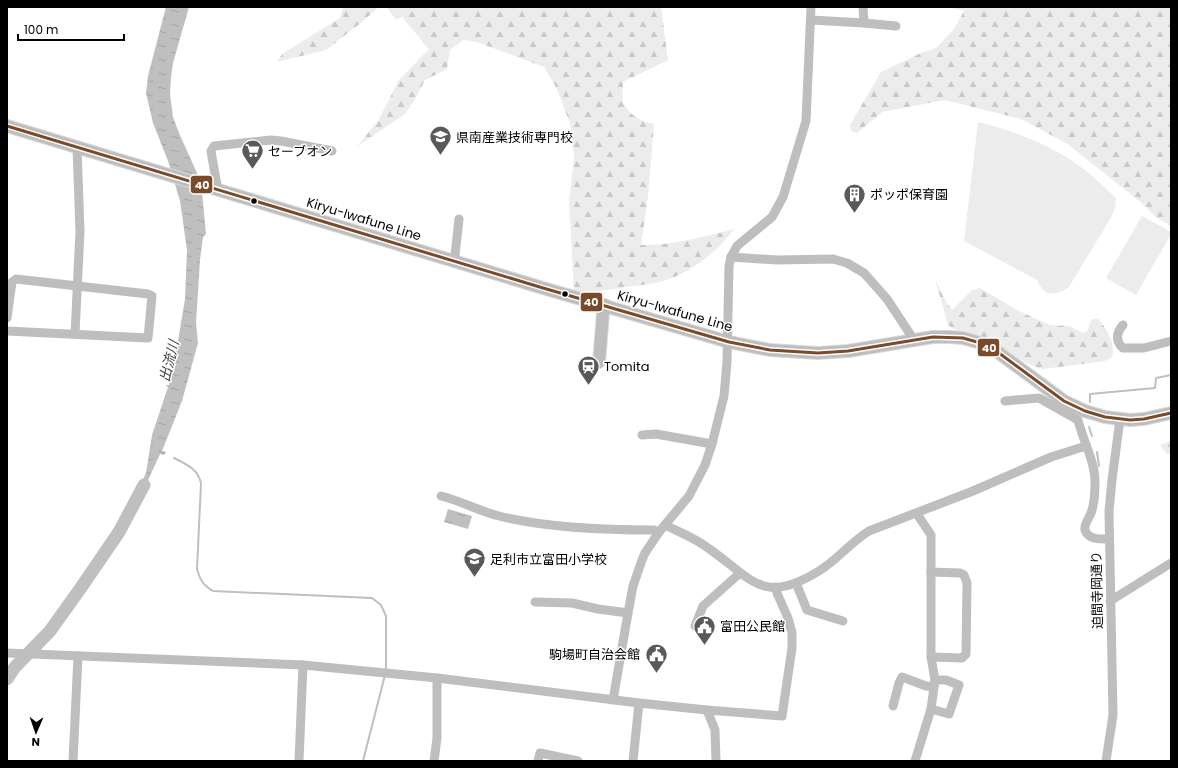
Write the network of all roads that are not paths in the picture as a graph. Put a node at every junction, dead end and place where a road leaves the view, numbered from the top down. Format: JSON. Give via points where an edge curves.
{"nodes":[{"id":1,"x":811,"y":7,"type":"edge"},
{"id":2,"x":863,"y":7,"type":"edge"},
{"id":3,"x":811,"y":20,"type":"junction"},
{"id":4,"x":864,"y":22,"type":"junction"},
{"id":5,"x":896,"y":26,"type":"dead end"},
{"id":6,"x":7,"y":126,"type":"edge"},
{"id":7,"x":77,"y":147,"type":"junction"},
{"id":8,"x":332,"y":151,"type":"dead end"},
{"id":9,"x":218,"y":190,"type":"junction"},
{"id":10,"x":459,"y":219,"type":"dead end"},
{"id":11,"x":731,"y":257,"type":"junction"},
{"id":12,"x":452,"y":260,"type":"junction"},
{"id":13,"x":77,"y":286,"type":"junction"},
{"id":14,"x":605,"y":305,"type":"junction"},
{"id":15,"x":7,"y":318,"type":"edge"},
{"id":16,"x":1123,"y":325,"type":"dead end"},
{"id":17,"x":7,"y":331,"type":"edge"},
{"id":18,"x":75,"y":334,"type":"junction"},
{"id":19,"x":914,"y":340,"type":"junction"},
{"id":20,"x":1171,"y":341,"type":"edge"},
{"id":21,"x":729,"y":342,"type":"junction"},
{"id":22,"x":600,"y":362,"type":"dead end"},
{"id":23,"x":1005,"y":401,"type":"dead end"},
{"id":24,"x":1171,"y":413,"type":"edge"},
{"id":25,"x":1120,"y":419,"type":"junction"},
{"id":26,"x":642,"y":435,"type":"dead end"},
{"id":27,"x":712,"y":444,"type":"junction"},
{"id":28,"x":1086,"y":446,"type":"junction"},
{"id":29,"x":441,"y":496,"type":"dead end"},
{"id":30,"x":917,"y":514,"type":"junction"},
{"id":31,"x":665,"y":524,"type":"junction"},
{"id":32,"x":658,"y":532,"type":"junction"},
{"id":33,"x":1109,"y":539,"type":"junction"},
{"id":34,"x":1171,"y":563,"type":"edge"},
{"id":35,"x":740,"y":572,"type":"junction"},
{"id":36,"x":931,"y":572,"type":"junction"},
{"id":37,"x":796,"y":583,"type":"junction"},
{"id":38,"x":776,"y":588,"type":"junction"},
{"id":39,"x":1110,"y":601,"type":"junction"},
{"id":40,"x":535,"y":602,"type":"dead end"},
{"id":41,"x":628,"y":613,"type":"junction"},
{"id":42,"x":843,"y":621,"type":"dead end"},
{"id":43,"x":695,"y":626,"type":"dead end"},
{"id":44,"x":7,"y":653,"type":"edge"},
{"id":45,"x":78,"y":656,"type":"junction"},
{"id":46,"x":931,"y":657,"type":"junction"},
{"id":47,"x":303,"y":665,"type":"junction"},
{"id":48,"x":437,"y":678,"type":"junction"},
{"id":49,"x":934,"y":684,"type":"junction"},
{"id":50,"x":613,"y":700,"type":"junction"},
{"id":51,"x":639,"y":703,"type":"junction"},
{"id":52,"x":892,"y":706,"type":"dead end"},
{"id":53,"x":931,"y":709,"type":"junction"},
{"id":54,"x":707,"y":710,"type":"junction"},
{"id":55,"x":73,"y":761,"type":"edge"},
{"id":56,"x":299,"y":761,"type":"edge"},
{"id":57,"x":434,"y":761,"type":"edge"},
{"id":58,"x":538,"y":761,"type":"edge"},
{"id":59,"x":578,"y":761,"type":"edge"},
{"id":60,"x":633,"y":761,"type":"edge"},
{"id":61,"x":716,"y":761,"type":"edge"},
{"id":62,"x":915,"y":761,"type":"edge"},
{"id":63,"x":1106,"y":761,"type":"edge"}],
"edges":[{"from":1,"to":3,"type":"street"},
{"from":2,"to":4,"type":"street"},
{"from":3,"to":4,"type":"street"},
{"from":3,"to":11,"type":"street","via":[[806,121],[783,197],[772,216],[737,246]]},
{"from":4,"to":5,"type":"street"},
{"from":6,"to":7,"type":"main road"},
{"from":7,"to":9,"type":"main road","name":"Kiryu-Iwafune Line"},
{"from":7,"to":13,"type":"street","via":[[80,231]]},
{"from":8,"to":9,"type":"street","via":[[271,140],[214,146],[211,151]]},
{"from":9,"to":12,"type":"main road","name":"Kiryu-Iwafune Line"},
{"from":10,"to":12,"type":"street"},
{"from":11,"to":19,"type":"street","via":[[777,260],[833,259],[847,263],[864,273],[887,299]]},
{"from":11,"to":21,"type":"street"},
{"from":12,"to":14,"type":"main road","name":"Kiryu-Iwafune Line"},
{"from":13,"to":15,"type":"street","via":[[16,279],[12,282]]},
{"from":13,"to":18,"type":"street"},
{"from":13,"to":18,"type":"street","via":[[148,294],[152,299],[148,338]]},
{"from":14,"to":21,"type":"main road","name":"Kiryu-Iwafune Line"},
{"from":14,"to":22,"type":"main road"},
{"from":16,"to":20,"type":"street","via":[[1117,339],[1123,348],[1144,348]]},
{"from":17,"to":18,"type":"street"},
{"from":19,"to":21,"type":"main road","name":"Kiryu-Iwafune Line","via":[[848,351],[818,353],[770,350]]},
{"from":19,"to":25,"type":"main road","name":"Kiryu-Iwafune Line","via":[[943,337],[970,339],[993,349],[1064,400],[1100,416]]},
{"from":21,"to":27,"type":"street","via":[[724,396]]},
{"from":23,"to":28,"type":"street","via":[[1039,398],[1078,420]]},
{"from":24,"to":25,"type":"main road","via":[[1144,419]]},
{"from":25,"to":33,"type":"street","name":"迫間寺岡通り","via":[[1109,512]]},
{"from":26,"to":27,"type":"street","via":[[656,434]]},
{"from":27,"to":31,"type":"street","via":[[705,465],[688,496]]},
{"from":28,"to":30,"type":"street","via":[[1051,457]]},
{"from":28,"to":33,"type":"street","via":[[1093,466],[1095,483],[1094,504],[1085,530],[1095,539]]},
{"from":29,"to":32,"type":"street","via":[[500,516],[531,522]]},
{"from":30,"to":36,"type":"street","via":[[931,535]]},
{"from":30,"to":37,"type":"street","via":[[869,531],[822,569]]},
{"from":31,"to":32,"type":"street"},
{"from":31,"to":35,"type":"street","via":[[707,547]]},
{"from":32,"to":41,"type":"street","via":[[642,560],[633,586]]},
{"from":33,"to":39,"type":"street","name":"迫間寺岡通り"},
{"from":34,"to":39,"type":"street"},
{"from":35,"to":38,"type":"street","via":[[758,584]]},
{"from":35,"to":43,"type":"street","via":[[703,606]]},
{"from":36,"to":46,"type":"street"},
{"from":36,"to":46,"type":"street","via":[[960,573],[964,575],[967,583],[966,654],[962,658]]},
{"from":37,"to":38,"type":"street"},
{"from":37,"to":42,"type":"street","via":[[807,610]]},
{"from":38,"to":54,"type":"street","via":[[792,634],[782,716]]},
{"from":39,"to":63,"type":"street","name":"迫間寺岡通り","via":[[1113,715]]},
{"from":40,"to":41,"type":"street","via":[[572,603]]},
{"from":41,"to":50,"type":"street"},
{"from":44,"to":45,"type":"street"},
{"from":45,"to":47,"type":"street"},
{"from":45,"to":55,"type":"street"},
{"from":46,"to":49,"type":"street"},
{"from":47,"to":48,"type":"street"},
{"from":47,"to":56,"type":"street"},
{"from":48,"to":50,"type":"street"},
{"from":48,"to":57,"type":"street","via":[[437,738]]},
{"from":49,"to":52,"type":"street","via":[[926,686],[902,677]]},
{"from":49,"to":53,"type":"street"},
{"from":49,"to":53,"type":"street","via":[[946,680],[960,685],[949,714]]},
{"from":50,"to":51,"type":"street"},
{"from":51,"to":54,"type":"street"},
{"from":51,"to":60,"type":"street"},
{"from":53,"to":62,"type":"street"},
{"from":54,"to":61,"type":"street","via":[[715,730]]},
{"from":58,"to":59,"type":"street","via":[[540,753]]}]}
